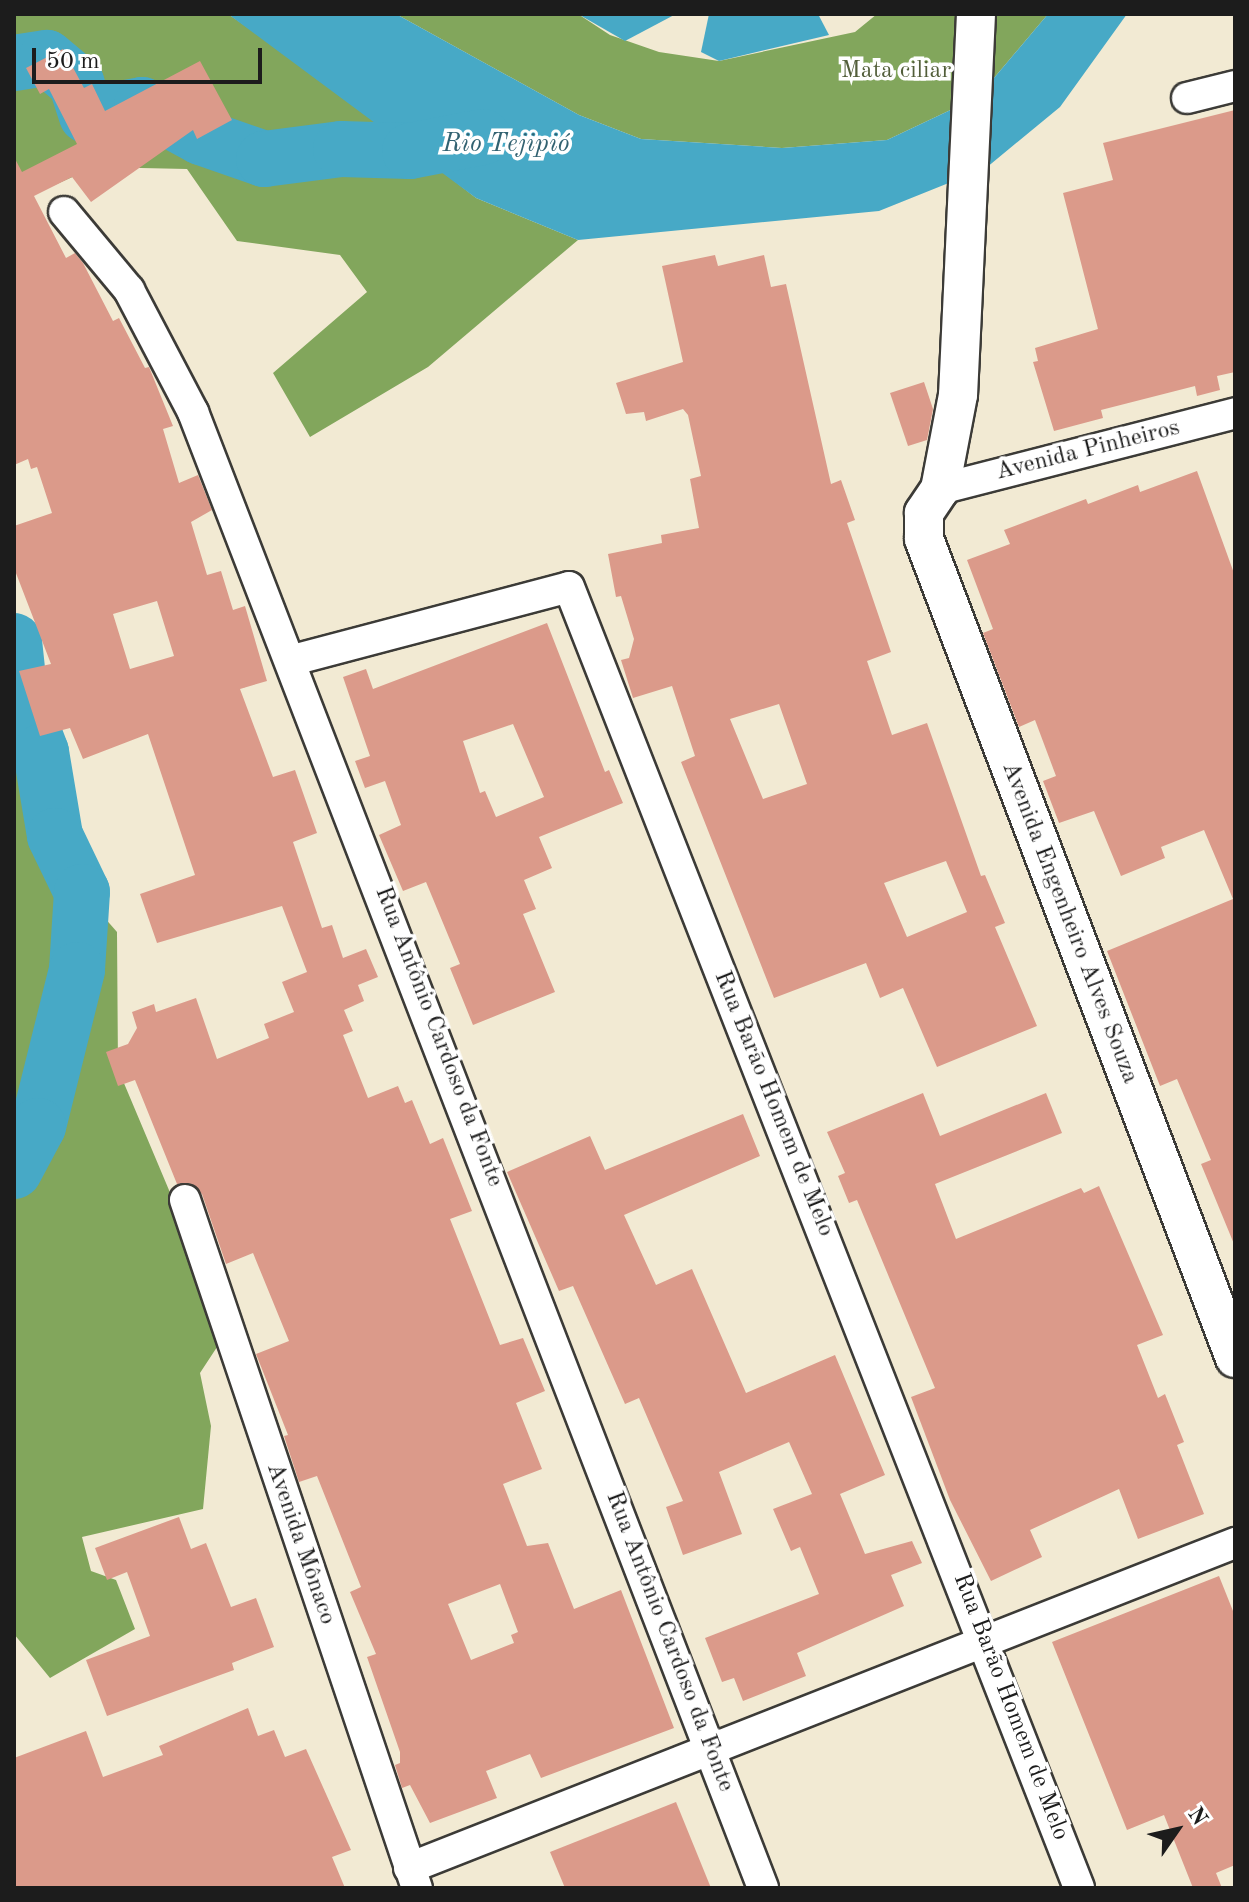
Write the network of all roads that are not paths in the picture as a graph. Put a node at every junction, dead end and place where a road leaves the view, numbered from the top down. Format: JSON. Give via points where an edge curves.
{"nodes":[{"id":1,"x":976,"y":14,"type":"edge"},
{"id":2,"x":1235,"y":86,"type":"edge"},
{"id":3,"x":1187,"y":98,"type":"dead end"},
{"id":4,"x":64,"y":212,"type":"dead end"},
{"id":5,"x":1235,"y":414,"type":"edge"},
{"id":6,"x":940,"y":489,"type":"junction"},
{"id":7,"x":293,"y":660,"type":"junction"},
{"id":8,"x":185,"y":1200,"type":"dead end"},
{"id":9,"x":1235,"y":1358,"type":"edge"},
{"id":10,"x":1235,"y":1543,"type":"edge"},
{"id":11,"x":986,"y":1643,"type":"junction"},
{"id":12,"x":711,"y":1752,"type":"junction"},
{"id":13,"x":413,"y":1878,"type":"edge"},
{"id":14,"x":763,"y":1888,"type":"edge"},
{"id":15,"x":1079,"y":1888,"type":"edge"}],
"edges":[{"from":1,"to":6,"type":"main road","name":"Avenida Engenheiro Alves Souza","via":[[958,395]]},
{"from":2,"to":3,"type":"street"},
{"from":4,"to":7,"type":"street","name":"Rua Antônio Cardoso da Fonte","via":[[129,290],[161,347],[193,412]]},
{"from":5,"to":6,"type":"street","name":"Avenida Pinheiros"},
{"from":6,"to":9,"type":"main road","name":"Avenida Engenheiro Alves Souza","via":[[924,513],[924,539]]},
{"from":7,"to":11,"type":"street","name":"Rua Barão Homem de Melo","via":[[569,587]]},
{"from":7,"to":12,"type":"street","name":"Rua Antônio Cardoso da Fonte"},
{"from":8,"to":13,"type":"street","name":"Avenida Mônaco"},
{"from":10,"to":11,"type":"street"},
{"from":11,"to":12,"type":"street"},
{"from":11,"to":15,"type":"street","name":"Rua Barão Homem de Melo"},
{"from":12,"to":13,"type":"street"},
{"from":12,"to":14,"type":"street","name":"Rua Antônio Cardoso da Fonte"}]}
